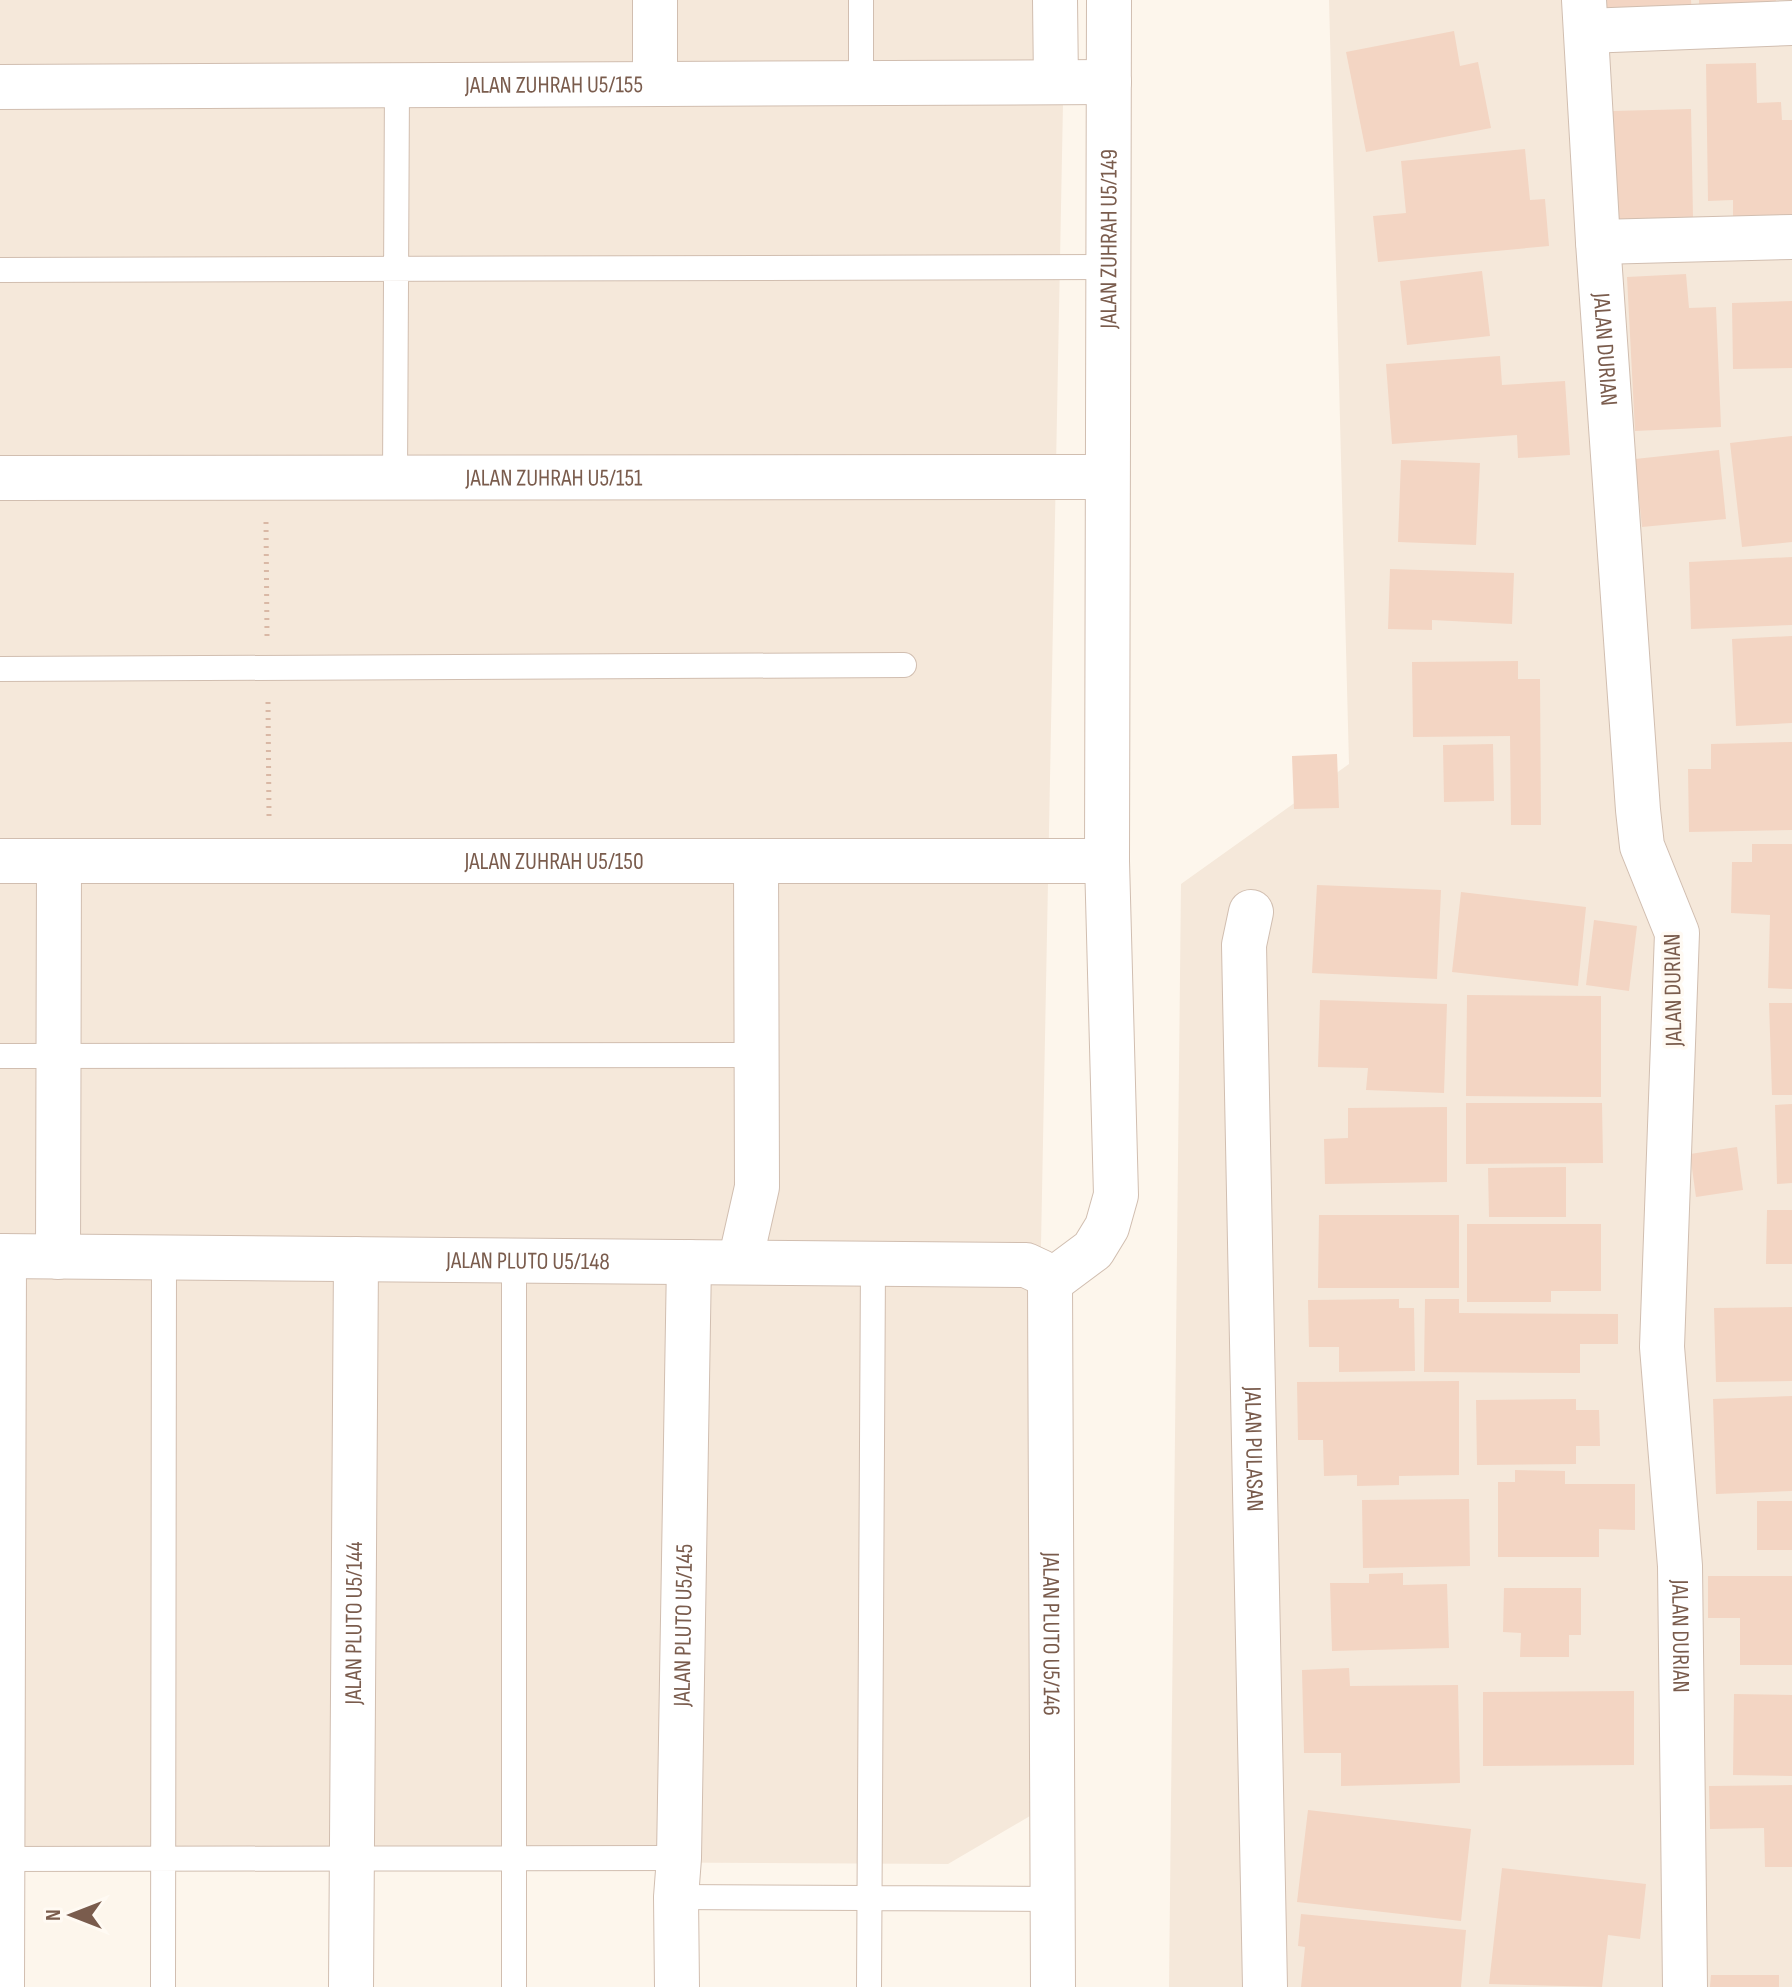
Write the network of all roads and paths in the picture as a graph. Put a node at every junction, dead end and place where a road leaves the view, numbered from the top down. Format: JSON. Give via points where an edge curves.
{"nodes":[{"id":1,"x":655,"y":0,"type":"edge"},
{"id":2,"x":861,"y":0,"type":"edge"},
{"id":3,"x":1055,"y":0,"type":"edge"},
{"id":4,"x":1109,"y":0,"type":"edge"},
{"id":5,"x":1585,"y":15,"type":"edge"},
{"id":6,"x":1792,"y":23,"type":"edge"},
{"id":7,"x":1056,"y":82,"type":"junction"},
{"id":8,"x":1109,"y":82,"type":"junction"},
{"id":9,"x":861,"y":83,"type":"junction"},
{"id":10,"x":655,"y":84,"type":"junction"},
{"id":11,"x":397,"y":85,"type":"junction"},
{"id":12,"x":0,"y":87,"type":"edge"},
{"id":13,"x":1792,"y":237,"type":"edge"},
{"id":14,"x":1598,"y":242,"type":"junction"},
{"id":15,"x":1108,"y":267,"type":"junction"},
{"id":16,"x":395,"y":269,"type":"junction"},
{"id":17,"x":0,"y":270,"type":"edge"},
{"id":18,"x":1107,"y":477,"type":"junction"},
{"id":19,"x":0,"y":478,"type":"edge"},
{"id":20,"x":395,"y":478,"type":"junction"},
{"id":21,"x":904,"y":665,"type":"dead end"},
{"id":22,"x":0,"y":669,"type":"edge"},
{"id":23,"x":0,"y":861,"type":"edge"},
{"id":24,"x":59,"y":861,"type":"junction"},
{"id":25,"x":756,"y":861,"type":"junction"},
{"id":26,"x":1107,"y":861,"type":"junction"},
{"id":27,"x":1251,"y":912,"type":"dead end"},
{"id":28,"x":57,"y":1055,"type":"junction"},
{"id":29,"x":757,"y":1055,"type":"junction"},
{"id":30,"x":0,"y":1056,"type":"edge"},
{"id":31,"x":2,"y":1256,"type":"edge"},
{"id":32,"x":58,"y":1257,"type":"junction"},
{"id":33,"x":164,"y":1257,"type":"junction"},
{"id":34,"x":356,"y":1259,"type":"junction"},
{"id":35,"x":514,"y":1260,"type":"junction"},
{"id":36,"x":689,"y":1262,"type":"junction"},
{"id":37,"x":740,"y":1262,"type":"junction"},
{"id":38,"x":873,"y":1264,"type":"junction"},
{"id":39,"x":1050,"y":1282,"type":"junction"},
{"id":40,"x":516,"y":1858,"type":"junction"},
{"id":41,"x":2,"y":1859,"type":"edge"},
{"id":42,"x":164,"y":1859,"type":"junction"},
{"id":43,"x":353,"y":1859,"type":"junction"},
{"id":44,"x":678,"y":1878,"type":"junction"},
{"id":45,"x":869,"y":1897,"type":"junction"},
{"id":46,"x":1055,"y":1899,"type":"junction"},
{"id":47,"x":2,"y":1987,"type":"edge"},
{"id":48,"x":163,"y":1987,"type":"edge"},
{"id":49,"x":351,"y":1987,"type":"edge"},
{"id":50,"x":514,"y":1987,"type":"edge"},
{"id":51,"x":677,"y":1987,"type":"edge"},
{"id":52,"x":869,"y":1987,"type":"edge"},
{"id":53,"x":1053,"y":1987,"type":"edge"},
{"id":54,"x":1265,"y":1987,"type":"edge"},
{"id":55,"x":1685,"y":1987,"type":"edge"}],
"edges":[{"from":1,"to":10,"type":"street"},
{"from":2,"to":9,"type":"lane"},
{"from":3,"to":7,"type":"street"},
{"from":4,"to":8,"type":"street","name":"JALAN ZUHRAH U5/149"},
{"from":5,"to":6,"type":"street"},
{"from":5,"to":14,"type":"street","name":"JALAN DURIAN"},
{"from":7,"to":8,"type":"street","name":"JALAN ZUHRAH U5/155"},
{"from":7,"to":9,"type":"street","name":"JALAN ZUHRAH U5/155"},
{"from":8,"to":15,"type":"street","name":"JALAN ZUHRAH U5/149"},
{"from":9,"to":10,"type":"street","name":"JALAN ZUHRAH U5/155"},
{"from":10,"to":11,"type":"street","name":"JALAN ZUHRAH U5/155"},
{"from":11,"to":12,"type":"street","name":"JALAN ZUHRAH U5/155"},
{"from":11,"to":16,"type":"lane"},
{"from":13,"to":14,"type":"street"},
{"from":14,"to":55,"type":"street","name":"JALAN DURIAN","via":[[1642,846],[1677,933],[1662,1347],[1680,1566]]},
{"from":15,"to":16,"type":"lane"},
{"from":15,"to":18,"type":"street","name":"JALAN ZUHRAH U5/149"},
{"from":16,"to":17,"type":"lane"},
{"from":16,"to":20,"type":"lane"},
{"from":18,"to":20,"type":"street","name":"JALAN ZUHRAH U5/151"},
{"from":18,"to":26,"type":"street","name":"JALAN ZUHRAH U5/149"},
{"from":19,"to":20,"type":"street","name":"JALAN ZUHRAH U5/151"},
{"from":21,"to":22,"type":"lane"},
{"from":23,"to":24,"type":"street","name":"JALAN ZUHRAH U5/150"},
{"from":24,"to":25,"type":"street","name":"JALAN ZUHRAH U5/150"},
{"from":24,"to":28,"type":"street"},
{"from":25,"to":26,"type":"street","name":"JALAN ZUHRAH U5/150"},
{"from":25,"to":29,"type":"street"},
{"from":26,"to":39,"type":"street","name":"JALAN ZUHRAH U5/149","via":[[1116,1195],[1107,1227],[1093,1250]]},
{"from":27,"to":54,"type":"street","name":"JALAN PULASAN","via":[[1244,945]]},
{"from":28,"to":29,"type":"lane"},
{"from":28,"to":30,"type":"lane"},
{"from":28,"to":32,"type":"street"},
{"from":29,"to":37,"type":"street","via":[[757,1187]]},
{"from":31,"to":32,"type":"street","name":"JALAN PLUTO U5/148"},
{"from":31,"to":41,"type":"street"},
{"from":32,"to":33,"type":"street","name":"JALAN PLUTO U5/148"},
{"from":33,"to":34,"type":"street","name":"JALAN PLUTO U5/148"},
{"from":33,"to":42,"type":"lane"},
{"from":34,"to":35,"type":"street","name":"JALAN PLUTO U5/148"},
{"from":34,"to":43,"type":"street","name":"JALAN PLUTO U5/144"},
{"from":35,"to":36,"type":"street","name":"JALAN PLUTO U5/148"},
{"from":35,"to":40,"type":"lane"},
{"from":36,"to":37,"type":"street","name":"JALAN PLUTO U5/148"},
{"from":36,"to":44,"type":"street","name":"JALAN PLUTO U5/145"},
{"from":37,"to":38,"type":"street","name":"JALAN PLUTO U5/148"},
{"from":38,"to":39,"type":"street","name":"JALAN PLUTO U5/148","via":[[1026,1265]]},
{"from":38,"to":45,"type":"lane"},
{"from":39,"to":46,"type":"street","name":"JALAN PLUTO U5/146"},
{"from":40,"to":43,"type":"lane"},
{"from":40,"to":44,"type":"lane"},
{"from":40,"to":50,"type":"lane"},
{"from":41,"to":42,"type":"lane"},
{"from":41,"to":47,"type":"street"},
{"from":42,"to":43,"type":"lane"},
{"from":42,"to":48,"type":"lane"},
{"from":43,"to":49,"type":"street","name":"JALAN PLUTO U5/144"},
{"from":44,"to":45,"type":"lane"},
{"from":44,"to":51,"type":"street","name":"JALAN PLUTO U5/145"},
{"from":45,"to":46,"type":"lane"},
{"from":45,"to":52,"type":"lane"},
{"from":46,"to":53,"type":"street","name":"JALAN PLUTO U5/146"}]}
